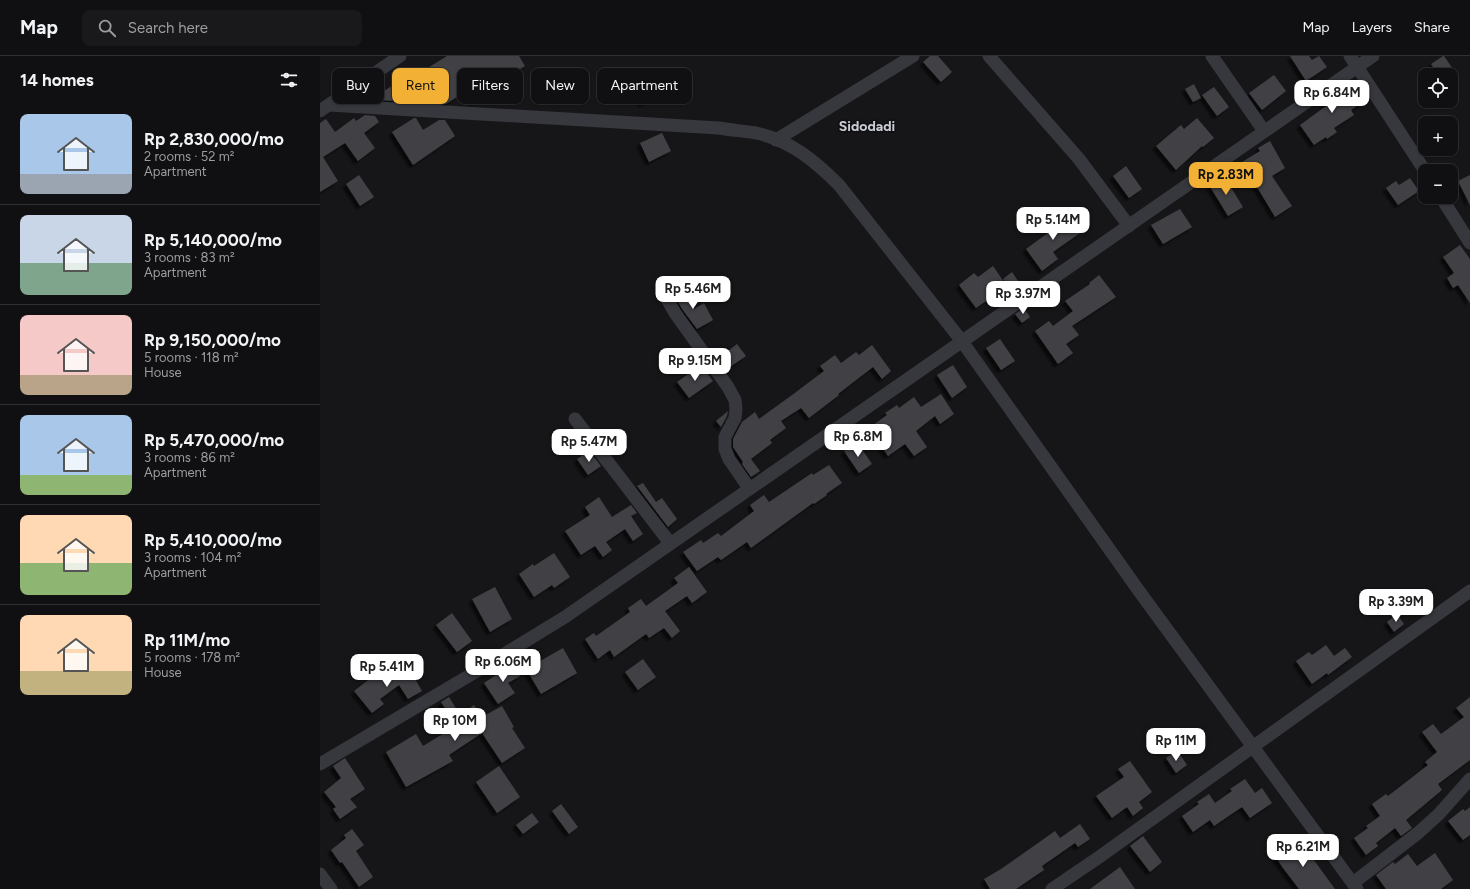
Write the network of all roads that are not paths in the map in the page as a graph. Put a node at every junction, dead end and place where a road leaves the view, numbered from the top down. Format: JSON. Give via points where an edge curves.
{"nodes":[{"id":1,"x":400,"y":56,"type":"edge"},
{"id":2,"x":913,"y":56,"type":"edge"},
{"id":3,"x":989,"y":56,"type":"edge"},
{"id":4,"x":1212,"y":56,"type":"edge"},
{"id":5,"x":1350,"y":56,"type":"edge"},
{"id":6,"x":1373,"y":56,"type":"edge"},
{"id":7,"x":1357,"y":67,"type":"junction"},
{"id":8,"x":324,"y":108,"type":"edge"},
{"id":9,"x":1264,"y":131,"type":"junction"},
{"id":10,"x":776,"y":140,"type":"junction"},
{"id":11,"x":1420,"y":164,"type":"edge"},
{"id":12,"x":1445,"y":204,"type":"edge"},
{"id":13,"x":1128,"y":226,"type":"junction"},
{"id":14,"x":1470,"y":243,"type":"edge"},
{"id":15,"x":663,"y":292,"type":"dead end"},
{"id":16,"x":961,"y":340,"type":"junction"},
{"id":17,"x":575,"y":419,"type":"dead end"},
{"id":18,"x":749,"y":488,"type":"junction"},
{"id":19,"x":670,"y":543,"type":"junction"},
{"id":20,"x":1470,"y":591,"type":"edge"},
{"id":21,"x":1253,"y":747,"type":"junction"},
{"id":22,"x":320,"y":764,"type":"edge"},
{"id":23,"x":1470,"y":779,"type":"edge"},
{"id":24,"x":320,"y":874,"type":"edge"},
{"id":25,"x":1355,"y":886,"type":"edge"},
{"id":26,"x":331,"y":889,"type":"edge"},
{"id":27,"x":1052,"y":889,"type":"edge"}],
"edges":[{"from":1,"to":8,"type":"street"},
{"from":2,"to":10,"type":"street"},
{"from":3,"to":13,"type":"street","via":[[1079,159]]},
{"from":4,"to":9,"type":"street"},
{"from":5,"to":7,"type":"street"},
{"from":6,"to":7,"type":"street"},
{"from":7,"to":9,"type":"street"},
{"from":7,"to":11,"type":"street"},
{"from":8,"to":10,"type":"street","via":[[719,128]]},
{"from":9,"to":13,"type":"street"},
{"from":10,"to":16,"type":"street","via":[[796,148],[820,166],[839,185]]},
{"from":12,"to":14,"type":"street"},
{"from":13,"to":16,"type":"street"},
{"from":15,"to":18,"type":"street","via":[[728,387],[734,400],[735,418],[725,437],[725,449]]},
{"from":16,"to":18,"type":"street"},
{"from":16,"to":21,"type":"street"},
{"from":17,"to":19,"type":"street"},
{"from":18,"to":19,"type":"street"},
{"from":19,"to":22,"type":"street","via":[[565,617]]},
{"from":20,"to":21,"type":"street"},
{"from":21,"to":25,"type":"street"},
{"from":21,"to":27,"type":"street"},
{"from":23,"to":25,"type":"street","via":[[1439,814]]},
{"from":24,"to":26,"type":"street"}]}
